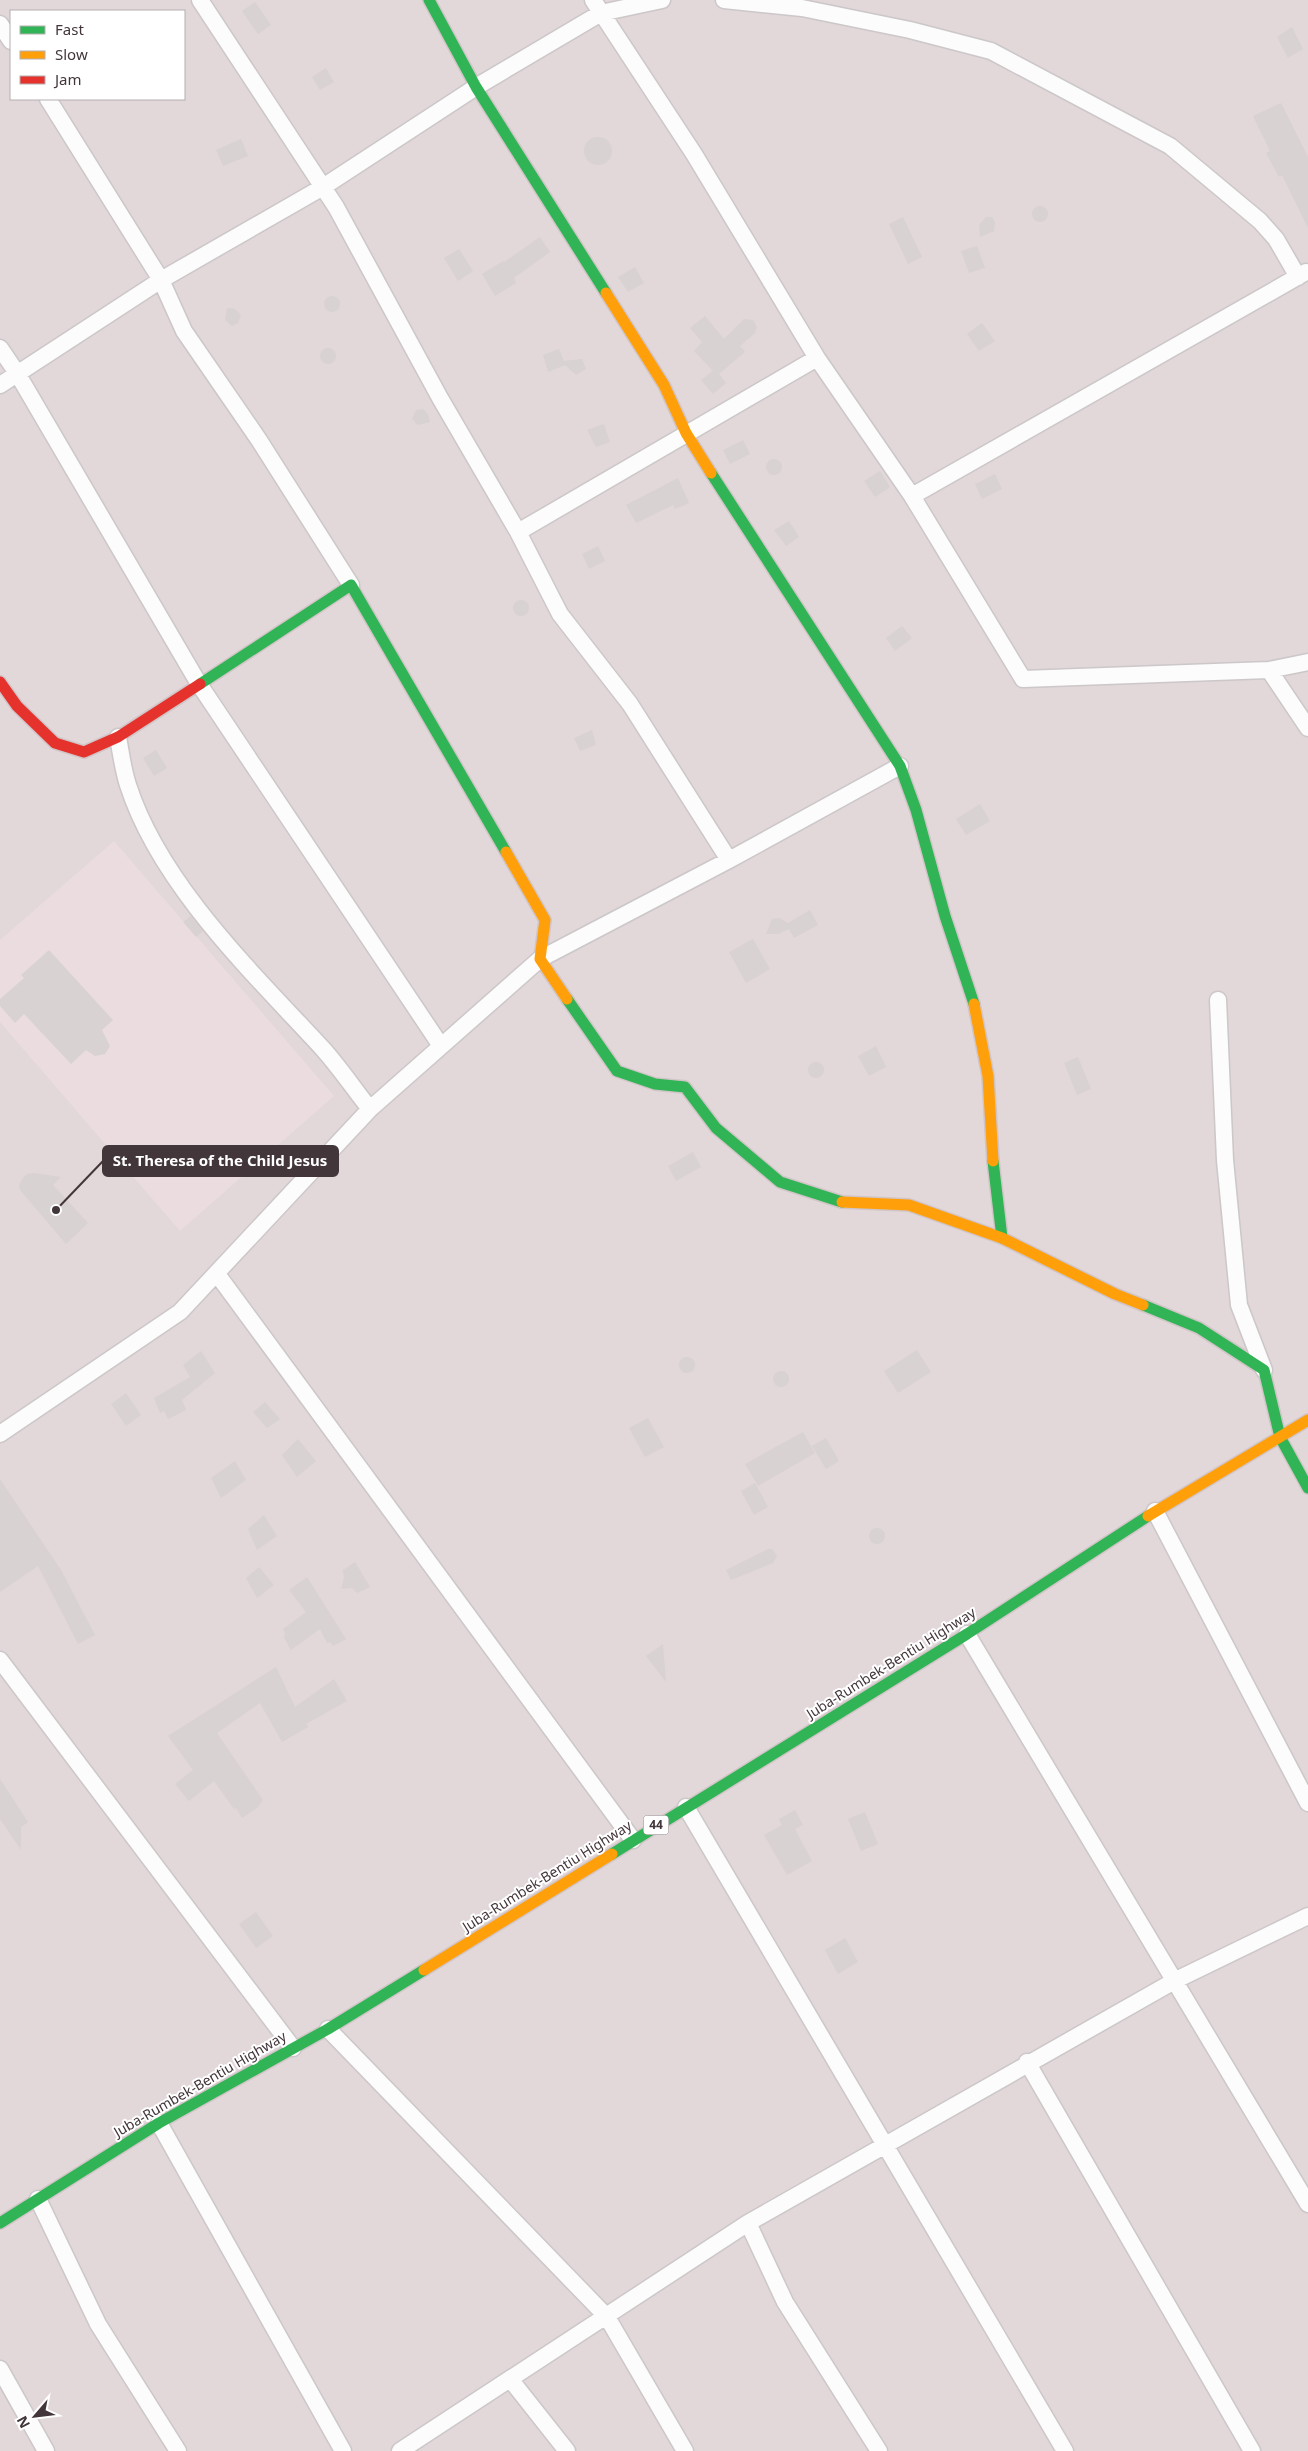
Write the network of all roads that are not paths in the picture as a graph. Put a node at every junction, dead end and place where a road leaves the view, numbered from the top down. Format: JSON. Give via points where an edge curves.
{"nodes":[{"id":1,"x":200,"y":0,"type":"edge"},
{"id":2,"x":429,"y":0,"type":"edge"},
{"id":3,"x":662,"y":0,"type":"edge"},
{"id":4,"x":724,"y":0,"type":"edge"},
{"id":5,"x":597,"y":7,"type":"edge"},
{"id":6,"x":0,"y":24,"type":"edge"},
{"id":7,"x":10,"y":39,"type":"edge"},
{"id":8,"x":476,"y":87,"type":"junction"},
{"id":9,"x":49,"y":100,"type":"edge"},
{"id":10,"x":322,"y":187,"type":"junction"},
{"id":11,"x":1303,"y":274,"type":"edge"},
{"id":12,"x":161,"y":280,"type":"junction"},
{"id":13,"x":0,"y":348,"type":"edge"},
{"id":14,"x":817,"y":358,"type":"junction"},
{"id":15,"x":17,"y":373,"type":"junction"},
{"id":16,"x":0,"y":385,"type":"edge"},
{"id":17,"x":686,"y":433,"type":"junction"},
{"id":18,"x":912,"y":496,"type":"junction"},
{"id":19,"x":518,"y":532,"type":"junction"},
{"id":20,"x":351,"y":585,"type":"junction"},
{"id":21,"x":1308,"y":662,"type":"edge"},
{"id":22,"x":1269,"y":670,"type":"junction"},
{"id":23,"x":0,"y":682,"type":"edge"},
{"id":24,"x":199,"y":684,"type":"junction"},
{"id":25,"x":1308,"y":728,"type":"edge"},
{"id":26,"x":118,"y":737,"type":"junction"},
{"id":27,"x":900,"y":766,"type":"junction"},
{"id":28,"x":729,"y":860,"type":"junction"},
{"id":29,"x":540,"y":959,"type":"junction"},
{"id":30,"x":1218,"y":1000,"type":"dead end"},
{"id":31,"x":441,"y":1046,"type":"junction"},
{"id":32,"x":370,"y":1109,"type":"junction"},
{"id":33,"x":1002,"y":1238,"type":"junction"},
{"id":34,"x":216,"y":1274,"type":"junction"},
{"id":35,"x":1264,"y":1370,"type":"junction"},
{"id":36,"x":1308,"y":1420,"type":"edge"},
{"id":37,"x":0,"y":1434,"type":"edge"},
{"id":38,"x":1280,"y":1437,"type":"junction"},
{"id":39,"x":1308,"y":1488,"type":"edge"},
{"id":40,"x":1155,"y":1512,"type":"junction"},
{"id":41,"x":967,"y":1634,"type":"junction"},
{"id":42,"x":0,"y":1660,"type":"edge"},
{"id":43,"x":1308,"y":1803,"type":"edge"},
{"id":44,"x":686,"y":1807,"type":"junction"},
{"id":45,"x":633,"y":1840,"type":"junction"},
{"id":46,"x":1308,"y":1916,"type":"edge"},
{"id":47,"x":1176,"y":1980,"type":"junction"},
{"id":48,"x":328,"y":2029,"type":"junction"},
{"id":49,"x":293,"y":2048,"type":"junction"},
{"id":50,"x":1027,"y":2062,"type":"junction"},
{"id":51,"x":159,"y":2123,"type":"junction"},
{"id":52,"x":885,"y":2144,"type":"junction"},
{"id":53,"x":38,"y":2200,"type":"junction"},
{"id":54,"x":1308,"y":2204,"type":"edge"},
{"id":55,"x":0,"y":2223,"type":"edge"},
{"id":56,"x":748,"y":2224,"type":"junction"},
{"id":57,"x":607,"y":2317,"type":"junction"},
{"id":58,"x":0,"y":2369,"type":"edge"},
{"id":59,"x":510,"y":2379,"type":"junction"},
{"id":60,"x":46,"y":2451,"type":"edge"},
{"id":61,"x":178,"y":2451,"type":"edge"},
{"id":62,"x":344,"y":2451,"type":"edge"},
{"id":63,"x":400,"y":2451,"type":"edge"},
{"id":64,"x":567,"y":2451,"type":"edge"},
{"id":65,"x":686,"y":2451,"type":"edge"},
{"id":66,"x":879,"y":2451,"type":"edge"},
{"id":67,"x":1065,"y":2451,"type":"edge"},
{"id":68,"x":1252,"y":2451,"type":"edge"}],
"edges":[{"from":1,"to":10,"type":"street"},
{"from":2,"to":8,"type":"street"},
{"from":3,"to":5,"type":"street"},
{"from":4,"to":11,"type":"street","via":[[802,8],[910,30],[991,51],[1170,146],[1260,221]]},
{"from":5,"to":8,"type":"street"},
{"from":5,"to":14,"type":"street","via":[[694,154]]},
{"from":6,"to":7,"type":"street"},
{"from":8,"to":10,"type":"street"},
{"from":8,"to":17,"type":"street","via":[[664,385]]},
{"from":9,"to":12,"type":"street"},
{"from":10,"to":12,"type":"street"},
{"from":10,"to":19,"type":"street"},
{"from":11,"to":18,"type":"street"},
{"from":12,"to":15,"type":"street"},
{"from":12,"to":20,"type":"street","via":[[184,331],[259,440]]},
{"from":13,"to":15,"type":"street"},
{"from":14,"to":17,"type":"street"},
{"from":14,"to":18,"type":"street"},
{"from":15,"to":16,"type":"street"},
{"from":15,"to":24,"type":"street"},
{"from":17,"to":19,"type":"street"},
{"from":17,"to":27,"type":"street"},
{"from":18,"to":22,"type":"street","via":[[1023,679]]},
{"from":19,"to":28,"type":"street","via":[[560,614],[630,704]]},
{"from":20,"to":24,"type":"street"},
{"from":20,"to":29,"type":"street","via":[[545,920]]},
{"from":21,"to":22,"type":"street"},
{"from":22,"to":25,"type":"street"},
{"from":23,"to":26,"type":"street","via":[[17,706],[55,743],[84,752]]},
{"from":24,"to":26,"type":"street"},
{"from":24,"to":31,"type":"street"},
{"from":26,"to":32,"type":"street","via":[[128,785],[151,836],[180,885]]},
{"from":27,"to":28,"type":"street"},
{"from":27,"to":33,"type":"street","via":[[974,1004],[988,1076],[993,1164]]},
{"from":28,"to":29,"type":"street"},
{"from":29,"to":31,"type":"street"},
{"from":29,"to":33,"type":"street","via":[[617,1071],[655,1084],[685,1087],[716,1128],[780,1182],[847,1204],[909,1205]]},
{"from":30,"to":35,"type":"street","via":[[1225,1160],[1239,1305]]},
{"from":31,"to":32,"type":"street"},
{"from":32,"to":34,"type":"street"},
{"from":33,"to":35,"type":"street","via":[[1116,1294],[1199,1328]]},
{"from":34,"to":37,"type":"street","via":[[180,1312]]},
{"from":34,"to":45,"type":"street"},
{"from":35,"to":38,"type":"street"},
{"from":36,"to":38,"type":"street","name":"Juba-Rumbek-Bentiu Highway","number":"44"},
{"from":38,"to":39,"type":"street"},
{"from":38,"to":40,"type":"street","name":"Juba-Rumbek-Bentiu Highway","number":"44"},
{"from":40,"to":41,"type":"street","name":"Juba-Rumbek-Bentiu Highway","number":"44"},
{"from":40,"to":43,"type":"street"},
{"from":41,"to":44,"type":"street","name":"Juba-Rumbek-Bentiu Highway","number":"44"},
{"from":41,"to":47,"type":"street"},
{"from":42,"to":49,"type":"street"},
{"from":44,"to":45,"type":"street","name":"Juba-Rumbek-Bentiu Highway","number":"44"},
{"from":44,"to":52,"type":"street"},
{"from":45,"to":48,"type":"street","name":"Juba-Rumbek-Bentiu Highway","number":"44"},
{"from":46,"to":47,"type":"street"},
{"from":47,"to":50,"type":"street"},
{"from":47,"to":54,"type":"street"},
{"from":48,"to":49,"type":"street","name":"Juba-Rumbek-Bentiu Highway","number":"44"},
{"from":48,"to":57,"type":"street"},
{"from":49,"to":51,"type":"street","name":"Juba-Rumbek-Bentiu Highway","number":"44"},
{"from":50,"to":52,"type":"street"},
{"from":50,"to":68,"type":"street"},
{"from":51,"to":53,"type":"street","name":"Juba-Rumbek-Bentiu Highway","number":"44"},
{"from":51,"to":62,"type":"street"},
{"from":52,"to":56,"type":"street"},
{"from":52,"to":67,"type":"street"},
{"from":53,"to":55,"type":"street","name":"Juba-Rumbek-Bentiu Highway","number":"44"},
{"from":53,"to":61,"type":"street","via":[[98,2324]]},
{"from":56,"to":57,"type":"street"},
{"from":56,"to":66,"type":"street","via":[[785,2302]]},
{"from":57,"to":59,"type":"street"},
{"from":57,"to":65,"type":"street"},
{"from":58,"to":60,"type":"street"},
{"from":59,"to":63,"type":"street"},
{"from":59,"to":64,"type":"street"}]}
